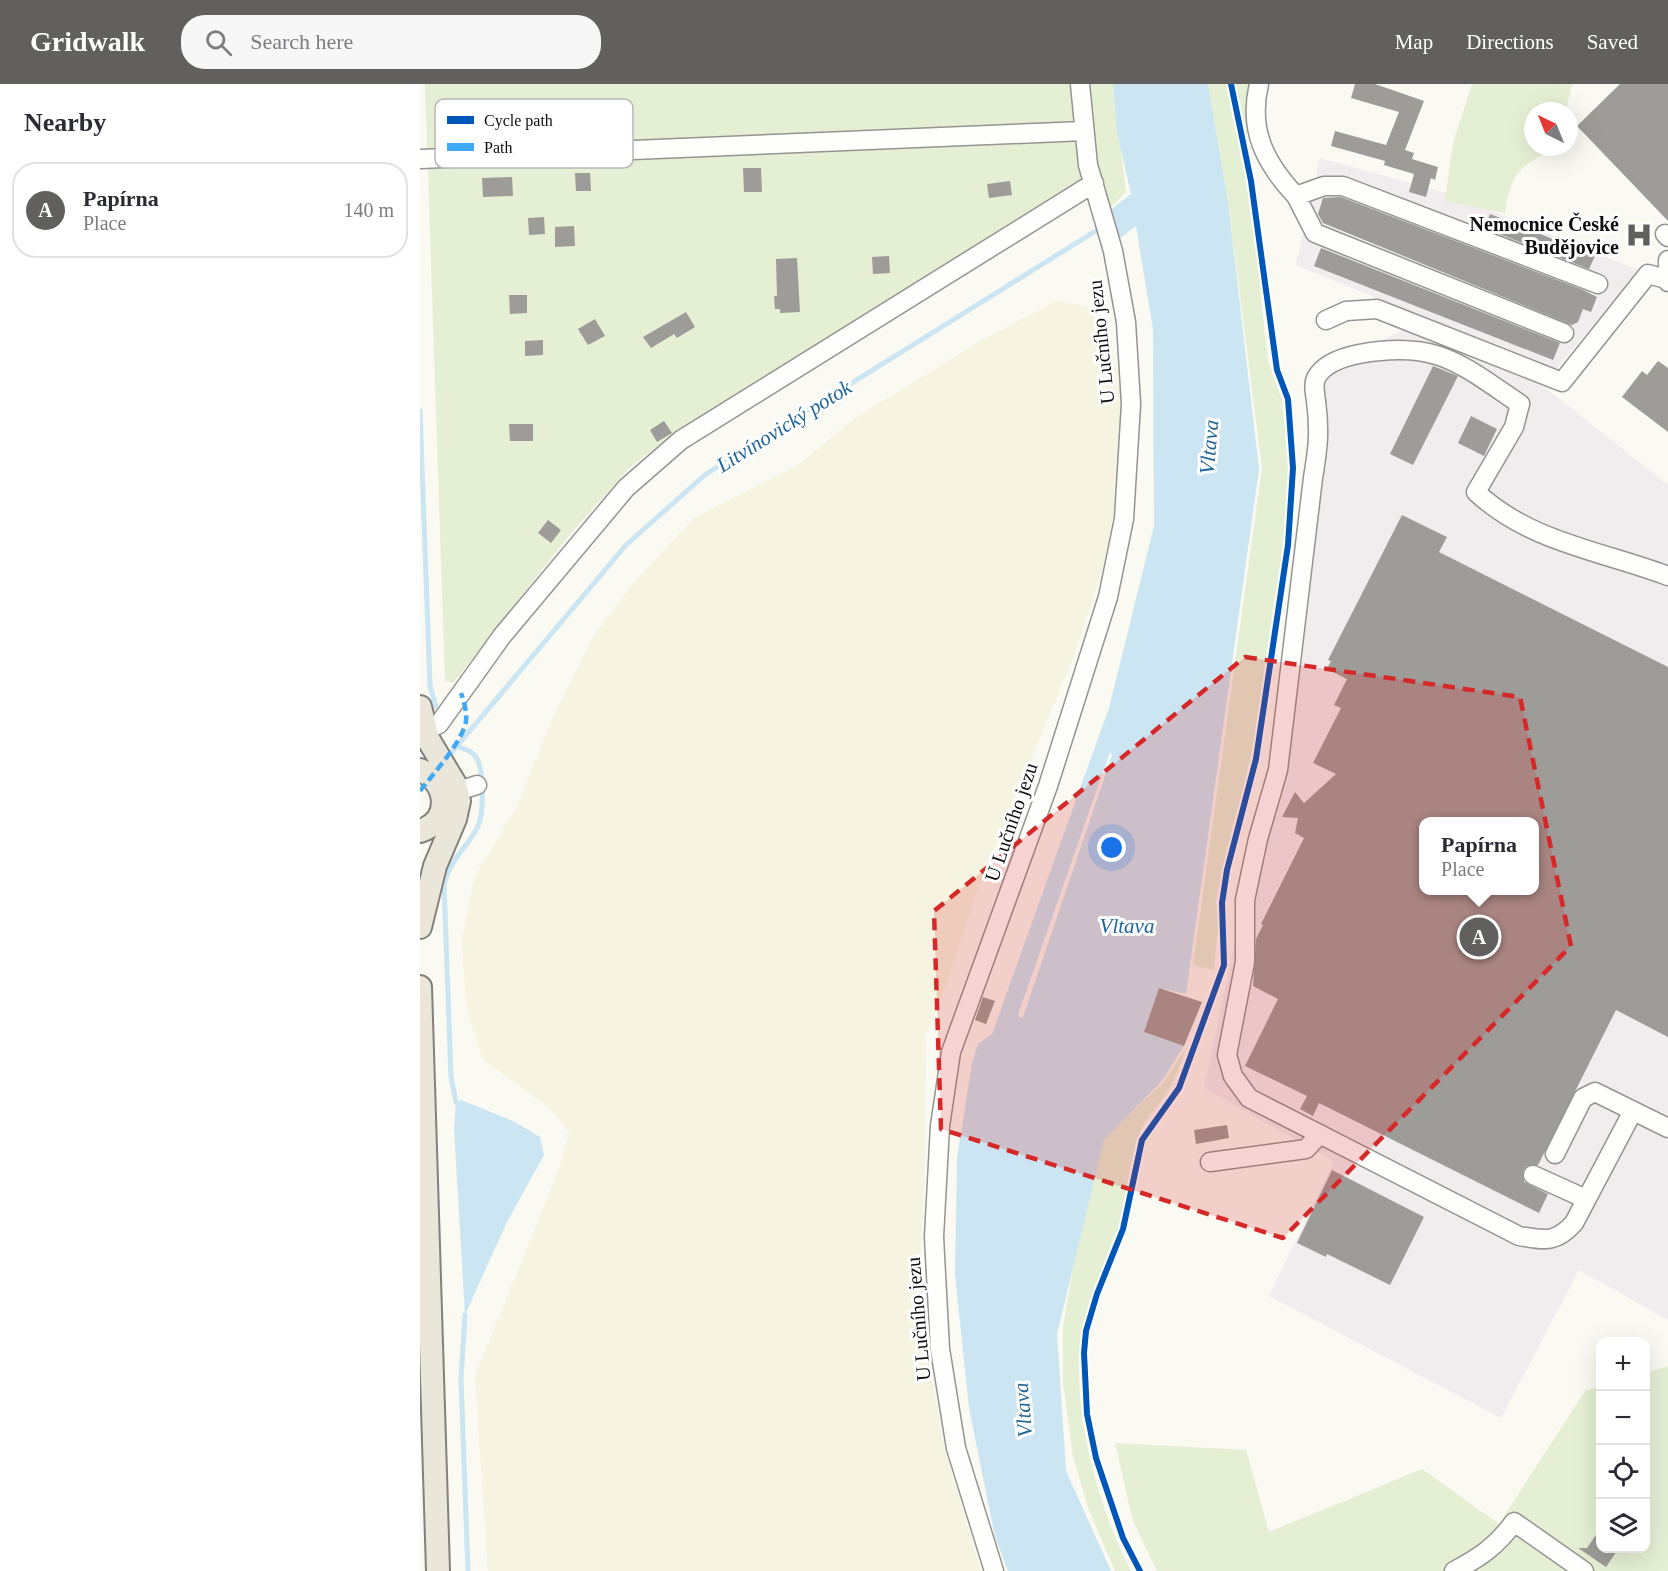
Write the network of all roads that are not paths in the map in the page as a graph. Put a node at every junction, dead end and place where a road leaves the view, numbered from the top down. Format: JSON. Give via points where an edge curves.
{"nodes":[{"id":1,"x":1080,"y":84,"type":"edge"},
{"id":2,"x":1259,"y":84,"type":"edge"},
{"id":3,"x":1084,"y":131,"type":"junction"},
{"id":4,"x":633,"y":150,"type":"edge"},
{"id":5,"x":435,"y":158,"type":"edge"},
{"id":6,"x":420,"y":159,"type":"edge"},
{"id":7,"x":1094,"y":183,"type":"junction"},
{"id":8,"x":1296,"y":196,"type":"junction"},
{"id":9,"x":1667,"y":270,"type":"edge"},
{"id":10,"x":1598,"y":284,"type":"dead end"},
{"id":11,"x":1326,"y":320,"type":"dead end"},
{"id":12,"x":1564,"y":333,"type":"dead end"},
{"id":13,"x":1668,"y":576,"type":"edge"},
{"id":14,"x":420,"y":707,"type":"edge"},
{"id":15,"x":423,"y":740,"type":"edge"},
{"id":16,"x":428,"y":774,"type":"edge"},
{"id":17,"x":429,"y":825,"type":"edge"},
{"id":18,"x":420,"y":879,"type":"edge"},
{"id":19,"x":420,"y":927,"type":"edge"},
{"id":20,"x":420,"y":987,"type":"edge"},
{"id":21,"x":1633,"y":1111,"type":"junction"},
{"id":22,"x":1668,"y":1128,"type":"edge"},
{"id":23,"x":1320,"y":1134,"type":"junction"},
{"id":24,"x":1555,"y":1154,"type":"dead end"},
{"id":25,"x":1210,"y":1162,"type":"dead end"},
{"id":26,"x":1533,"y":1175,"type":"dead end"},
{"id":27,"x":1586,"y":1199,"type":"junction"},
{"id":28,"x":426,"y":1433,"type":"edge"},
{"id":29,"x":438,"y":1571,"type":"edge"},
{"id":30,"x":994,"y":1571,"type":"edge"},
{"id":31,"x":1454,"y":1571,"type":"edge"},
{"id":32,"x":1584,"y":1571,"type":"edge"}],
"edges":[{"from":1,"to":3,"type":"lane","name":"U Lučního jezu"},
{"from":2,"to":8,"type":"lane","via":[[1254,103],[1257,135],[1280,178]]},
{"from":3,"to":4,"type":"lane"},
{"from":3,"to":7,"type":"lane","name":"U Lučního jezu"},
{"from":5,"to":6,"type":"lane"},
{"from":7,"to":15,"type":"lane","via":[[681,441],[626,488],[502,636],[439,724]]},
{"from":7,"to":30,"type":"lane","name":"U Lučního jezu","via":[[1113,251],[1126,322],[1131,404],[1118,559],[1048,786],[951,1052],[939,1126],[934,1237],[940,1349],[956,1448]]},
{"from":8,"to":10,"type":"lane","via":[[1324,186],[1343,186]]},
{"from":8,"to":12,"type":"lane","via":[[1315,233]]},
{"from":9,"to":11,"type":"lane","via":[[1648,274],[1562,382],[1377,309],[1346,311]]},
{"from":13,"to":23,"type":"lane","via":[[1560,543],[1476,492],[1514,426],[1520,404],[1456,361],[1420,350],[1382,350],[1333,363],[1316,379],[1320,438],[1278,770],[1245,900],[1245,962],[1227,1055],[1233,1076],[1249,1098]]},
{"from":14,"to":15,"type":"main road"},
{"from":15,"to":16,"type":"main road"},
{"from":15,"to":19,"type":"main road","via":[[452,777],[467,788],[435,866]]},
{"from":16,"to":17,"type":"main road","via":[[443,794],[442,812]]},
{"from":17,"to":18,"type":"main road"},
{"from":20,"to":28,"type":"main road"},
{"from":21,"to":22,"type":"lane"},
{"from":21,"to":24,"type":"lane","via":[[1595,1092],[1583,1098]]},
{"from":21,"to":27,"type":"lane"},
{"from":23,"to":25,"type":"lane","via":[[1306,1149]]},
{"from":23,"to":27,"type":"lane","via":[[1519,1236],[1550,1240],[1564,1234]]},
{"from":26,"to":27,"type":"lane"},
{"from":28,"to":29,"type":"main road"},
{"from":31,"to":32,"type":"lane","via":[[1487,1552],[1514,1522]]}]}
